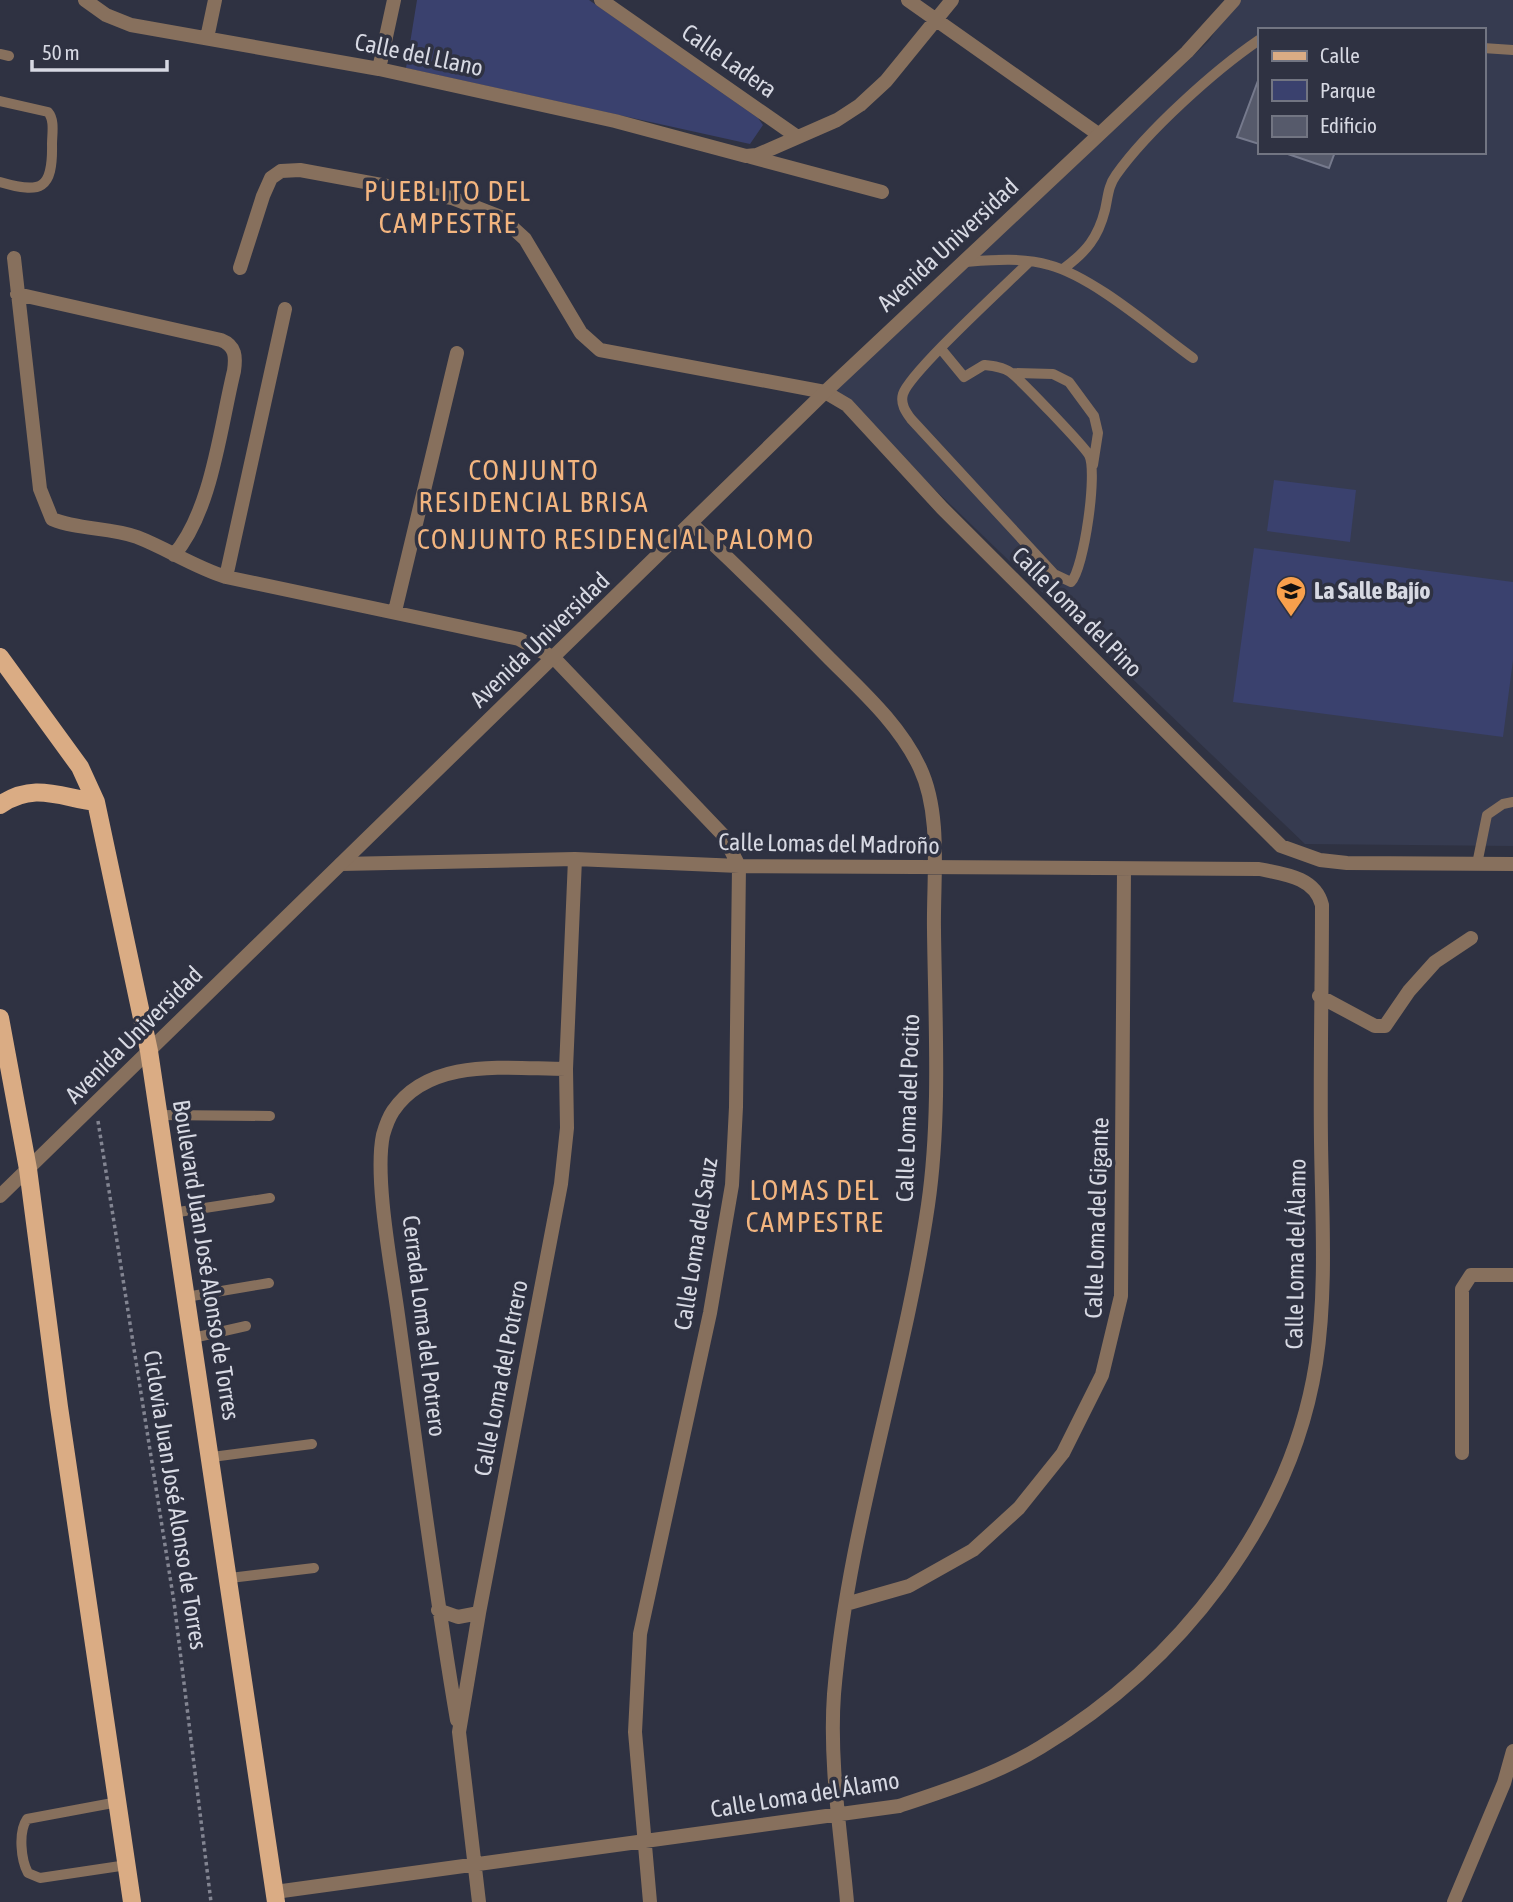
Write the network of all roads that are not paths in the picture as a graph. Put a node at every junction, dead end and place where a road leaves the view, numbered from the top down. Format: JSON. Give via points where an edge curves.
{"nodes":[{"id":1,"x":85,"y":0,"type":"edge"},
{"id":2,"x":215,"y":0,"type":"edge"},
{"id":3,"x":394,"y":0,"type":"edge"},
{"id":4,"x":601,"y":0,"type":"edge"},
{"id":5,"x":908,"y":0,"type":"edge"},
{"id":6,"x":952,"y":0,"type":"edge"},
{"id":7,"x":1234,"y":0,"type":"edge"},
{"id":8,"x":936,"y":19,"type":"junction"},
{"id":9,"x":207,"y":38,"type":"junction"},
{"id":10,"x":1258,"y":41,"type":"edge"},
{"id":11,"x":1485,"y":48,"type":"edge"},
{"id":12,"x":1513,"y":50,"type":"edge"},
{"id":13,"x":379,"y":69,"type":"junction"},
{"id":14,"x":0,"y":101,"type":"edge"},
{"id":15,"x":1098,"y":134,"type":"junction"},
{"id":16,"x":796,"y":136,"type":"junction"},
{"id":17,"x":746,"y":156,"type":"junction"},
{"id":18,"x":0,"y":182,"type":"edge"},
{"id":19,"x":881,"y":192,"type":"dead end"},
{"id":20,"x":14,"y":258,"type":"dead end"},
{"id":21,"x":964,"y":262,"type":"junction"},
{"id":22,"x":1029,"y":262,"type":"junction"},
{"id":23,"x":240,"y":268,"type":"dead end"},
{"id":24,"x":1063,"y":269,"type":"junction"},
{"id":25,"x":18,"y":294,"type":"junction"},
{"id":26,"x":285,"y":309,"type":"dead end"},
{"id":27,"x":941,"y":349,"type":"junction"},
{"id":28,"x":457,"y":353,"type":"dead end"},
{"id":29,"x":1193,"y":358,"type":"dead end"},
{"id":30,"x":1012,"y":373,"type":"junction"},
{"id":31,"x":825,"y":392,"type":"junction"},
{"id":32,"x":1093,"y":467,"type":"junction"},
{"id":33,"x":692,"y":524,"type":"junction"},
{"id":34,"x":174,"y":555,"type":"junction"},
{"id":35,"x":226,"y":577,"type":"junction"},
{"id":36,"x":395,"y":611,"type":"junction"},
{"id":37,"x":0,"y":657,"type":"edge"},
{"id":38,"x":554,"y":658,"type":"junction"},
{"id":39,"x":1513,"y":802,"type":"edge"},
{"id":40,"x":96,"y":803,"type":"junction"},
{"id":41,"x":0,"y":805,"type":"edge"},
{"id":42,"x":575,"y":859,"type":"junction"},
{"id":43,"x":341,"y":864,"type":"junction"},
{"id":44,"x":1477,"y":864,"type":"junction"},
{"id":45,"x":1513,"y":864,"type":"edge"},
{"id":46,"x":739,"y":866,"type":"junction"},
{"id":47,"x":933,"y":868,"type":"junction"},
{"id":48,"x":1124,"y":869,"type":"junction"},
{"id":49,"x":1313,"y":887,"type":"joint"},
{"id":50,"x":1471,"y":938,"type":"dead end"},
{"id":51,"x":1320,"y":996,"type":"junction"},
{"id":52,"x":0,"y":1018,"type":"edge"},
{"id":53,"x":149,"y":1051,"type":"junction"},
{"id":54,"x":566,"y":1069,"type":"junction"},
{"id":55,"x":158,"y":1115,"type":"junction"},
{"id":56,"x":270,"y":1116,"type":"dead end"},
{"id":57,"x":28,"y":1169,"type":"junction"},
{"id":58,"x":0,"y":1196,"type":"edge"},
{"id":59,"x":270,"y":1198,"type":"dead end"},
{"id":60,"x":172,"y":1213,"type":"junction"},
{"id":61,"x":1513,"y":1275,"type":"edge"},
{"id":62,"x":269,"y":1283,"type":"dead end"},
{"id":63,"x":186,"y":1297,"type":"junction"},
{"id":64,"x":246,"y":1326,"type":"dead end"},
{"id":65,"x":193,"y":1338,"type":"junction"},
{"id":66,"x":312,"y":1444,"type":"dead end"},
{"id":67,"x":1462,"y":1453,"type":"dead end"},
{"id":68,"x":212,"y":1457,"type":"junction"},
{"id":69,"x":314,"y":1568,"type":"dead end"},
{"id":70,"x":230,"y":1578,"type":"junction"},
{"id":71,"x":846,"y":1604,"type":"junction"},
{"id":72,"x":438,"y":1610,"type":"junction"},
{"id":73,"x":479,"y":1613,"type":"junction"},
{"id":74,"x":459,"y":1732,"type":"junction"},
{"id":75,"x":1513,"y":1751,"type":"edge"},
{"id":76,"x":118,"y":1802,"type":"junction"},
{"id":77,"x":839,"y":1815,"type":"junction"},
{"id":78,"x":643,"y":1842,"type":"junction"},
{"id":79,"x":473,"y":1864,"type":"junction"},
{"id":80,"x":127,"y":1866,"type":"junction"},
{"id":81,"x":276,"y":1897,"type":"edge"},
{"id":82,"x":132,"y":1902,"type":"edge"},
{"id":83,"x":479,"y":1902,"type":"edge"},
{"id":84,"x":650,"y":1902,"type":"edge"},
{"id":85,"x":848,"y":1902,"type":"edge"},
{"id":86,"x":1454,"y":1902,"type":"edge"}],
"edges":[{"from":1,"to":9,"type":"street","name":"Calle del Llano","via":[[131,25]]},
{"from":2,"to":9,"type":"street"},
{"from":3,"to":13,"type":"street"},
{"from":4,"to":16,"type":"street","name":"Calle Ladera"},
{"from":5,"to":8,"type":"street"},
{"from":6,"to":8,"type":"street"},
{"from":7,"to":15,"type":"street","name":"Avenida Universidad","via":[[1187,52]]},
{"from":8,"to":15,"type":"street"},
{"from":8,"to":16,"type":"street","via":[[886,81],[860,105]]},
{"from":9,"to":13,"type":"street","name":"Calle del Llano"},
{"from":10,"to":24,"type":"lane","via":[[1135,149],[1108,191],[1097,236],[1087,251]]},
{"from":11,"to":12,"type":"lane"},
{"from":13,"to":17,"type":"street","name":"Calle del Llano","via":[[615,121]]},
{"from":14,"to":18,"type":"lane","via":[[52,116],[52,159],[48,181],[38,187],[29,190]]},
{"from":15,"to":21,"type":"street","name":"Avenida Universidad"},
{"from":16,"to":17,"type":"street"},
{"from":17,"to":19,"type":"street","name":"Calle del Llano"},
{"from":20,"to":25,"type":"street"},
{"from":21,"to":22,"type":"lane"},
{"from":21,"to":31,"type":"street","name":"Avenida Universidad"},
{"from":22,"to":24,"type":"lane"},
{"from":22,"to":27,"type":"lane"},
{"from":23,"to":31,"type":"street","via":[[262,195],[271,178],[282,171],[300,170],[452,198],[501,217],[525,239],[581,333],[600,350]]},
{"from":24,"to":29,"type":"lane"},
{"from":25,"to":34,"type":"street","name":"Calle Loma del Sauz","via":[[40,489],[47,513],[59,522],[107,528],[138,538]]},
{"from":25,"to":34,"type":"street","via":[[221,340],[232,347],[234,371],[202,506]]},
{"from":26,"to":35,"type":"street"},
{"from":27,"to":30,"type":"lane","via":[[964,377],[984,365]]},
{"from":27,"to":32,"type":"lane","via":[[903,393],[904,408],[1064,581],[1077,576]]},
{"from":28,"to":36,"type":"street"},
{"from":30,"to":32,"type":"lane","via":[[1089,455]]},
{"from":30,"to":32,"type":"lane","via":[[1053,374],[1069,382],[1094,416],[1098,433]]},
{"from":31,"to":33,"type":"street","name":"Avenida Universidad"},
{"from":31,"to":44,"type":"street","name":"Calle Loma del Pino","via":[[847,405],[942,508],[1281,846],[1347,863]]},
{"from":33,"to":38,"type":"street","name":"Avenida Universidad"},
{"from":33,"to":47,"type":"street","name":"Calle Loma del Pocito","via":[[876,706],[908,746],[928,794]]},
{"from":34,"to":35,"type":"street","name":"Calle Loma del Sauz"},
{"from":35,"to":36,"type":"street","name":"Calle Loma del Sauz"},
{"from":36,"to":38,"type":"street","name":"Calle Loma del Sauz","via":[[519,639]]},
{"from":37,"to":40,"type":"main road","name":"Boulevard Juan José Alonso de Torres","via":[[80,767]]},
{"from":38,"to":43,"type":"street","name":"Avenida Universidad"},
{"from":38,"to":46,"type":"street","name":"Calle Loma del Sauz","via":[[723,835]]},
{"from":39,"to":44,"type":"lane","via":[[1487,815]]},
{"from":40,"to":41,"type":"main road","via":[[39,791],[23,792]]},
{"from":40,"to":53,"type":"main road","name":"Boulevard Juan José Alonso de Torres"},
{"from":42,"to":43,"type":"street","name":"Calle Lomas del Madroño"},
{"from":42,"to":46,"type":"street","name":"Calle Lomas del Madroño"},
{"from":42,"to":54,"type":"street","name":"Calle Loma del Potrero"},
{"from":43,"to":53,"type":"street","name":"Avenida Universidad"},
{"from":44,"to":45,"type":"street"},
{"from":46,"to":47,"type":"street","name":"Calle Lomas del Madroño"},
{"from":46,"to":78,"type":"street","name":"Calle Loma del Sauz","via":[[732,1185],[710,1313],[640,1634],[635,1732]]},
{"from":47,"to":48,"type":"street","name":"Calle Lomas del Madroño"},
{"from":47,"to":71,"type":"street","name":"Calle Loma del Pocito","via":[[935,1033],[929,1201],[915,1288]]},
{"from":48,"to":49,"type":"street","name":"Calle Lomas del Madroño","via":[[1259,869]]},
{"from":48,"to":71,"type":"street","name":"Calle Loma del Gigante","via":[[1121,1296],[1102,1375],[1063,1453],[1019,1508],[973,1550],[909,1586]]},
{"from":49,"to":51,"type":"street","name":"Calle Loma del Álamo","via":[[1322,905]]},
{"from":50,"to":51,"type":"street","via":[[1435,962],[1385,1026],[1375,1026]]},
{"from":51,"to":77,"type":"street","name":"Calle Loma del Álamo","via":[[1322,1283],[1316,1363],[1301,1424],[1275,1492],[1252,1535],[1192,1622],[1126,1685],[1041,1747],[970,1782],[899,1806]]},
{"from":52,"to":57,"type":"main road"},
{"from":53,"to":55,"type":"main road","name":"Boulevard Juan José Alonso de Torres"},
{"from":53,"to":57,"type":"street","name":"Avenida Universidad"},
{"from":54,"to":72,"type":"street","name":"Cerrada Loma del Potrero","via":[[465,1069],[439,1076],[409,1092],[392,1112],[383,1136],[387,1233]]},
{"from":54,"to":73,"type":"street","name":"Calle Loma del Potrero","via":[[567,1128],[561,1184]]},
{"from":55,"to":56,"type":"lane"},
{"from":55,"to":60,"type":"main road","name":"Boulevard Juan José Alonso de Torres"},
{"from":57,"to":58,"type":"street","name":"Avenida Universidad"},
{"from":57,"to":76,"type":"main road"},
{"from":59,"to":60,"type":"lane"},
{"from":60,"to":63,"type":"main road","name":"Boulevard Juan José Alonso de Torres"},
{"from":61,"to":67,"type":"street","via":[[1471,1275],[1462,1289]]},
{"from":62,"to":63,"type":"lane"},
{"from":63,"to":65,"type":"main road","name":"Boulevard Juan José Alonso de Torres"},
{"from":64,"to":65,"type":"lane"},
{"from":65,"to":68,"type":"main road","name":"Boulevard Juan José Alonso de Torres"},
{"from":66,"to":68,"type":"lane"},
{"from":68,"to":70,"type":"main road","name":"Boulevard Juan José Alonso de Torres"},
{"from":69,"to":70,"type":"lane"},
{"from":70,"to":81,"type":"main road","name":"Boulevard Juan José Alonso de Torres"},
{"from":71,"to":77,"type":"street","name":"Calle Loma del Pocito","via":[[834,1695]]},
{"from":72,"to":73,"type":"street","via":[[458,1617]]},
{"from":72,"to":74,"type":"street","name":"Cerrada Loma del Potrero"},
{"from":73,"to":74,"type":"street","name":"Calle Loma del Potrero"},
{"from":74,"to":79,"type":"street","name":"Calle Loma del Potrero"},
{"from":75,"to":86,"type":"street"},
{"from":76,"to":80,"type":"main road"},
{"from":76,"to":80,"type":"lane","via":[[27,1819],[22,1828],[24,1858],[28,1873],[40,1878]]},
{"from":77,"to":78,"type":"street","name":"Calle Loma del Álamo"},
{"from":77,"to":85,"type":"street","name":"Calle Loma del Pocito"},
{"from":78,"to":79,"type":"street","name":"Calle Loma del Álamo"},
{"from":78,"to":84,"type":"street","name":"Calle Loma del Sauz"},
{"from":79,"to":81,"type":"street","name":"Calle Loma del Álamo"},
{"from":79,"to":83,"type":"street","name":"Calle Loma del Potrero"},
{"from":80,"to":82,"type":"main road"}]}
